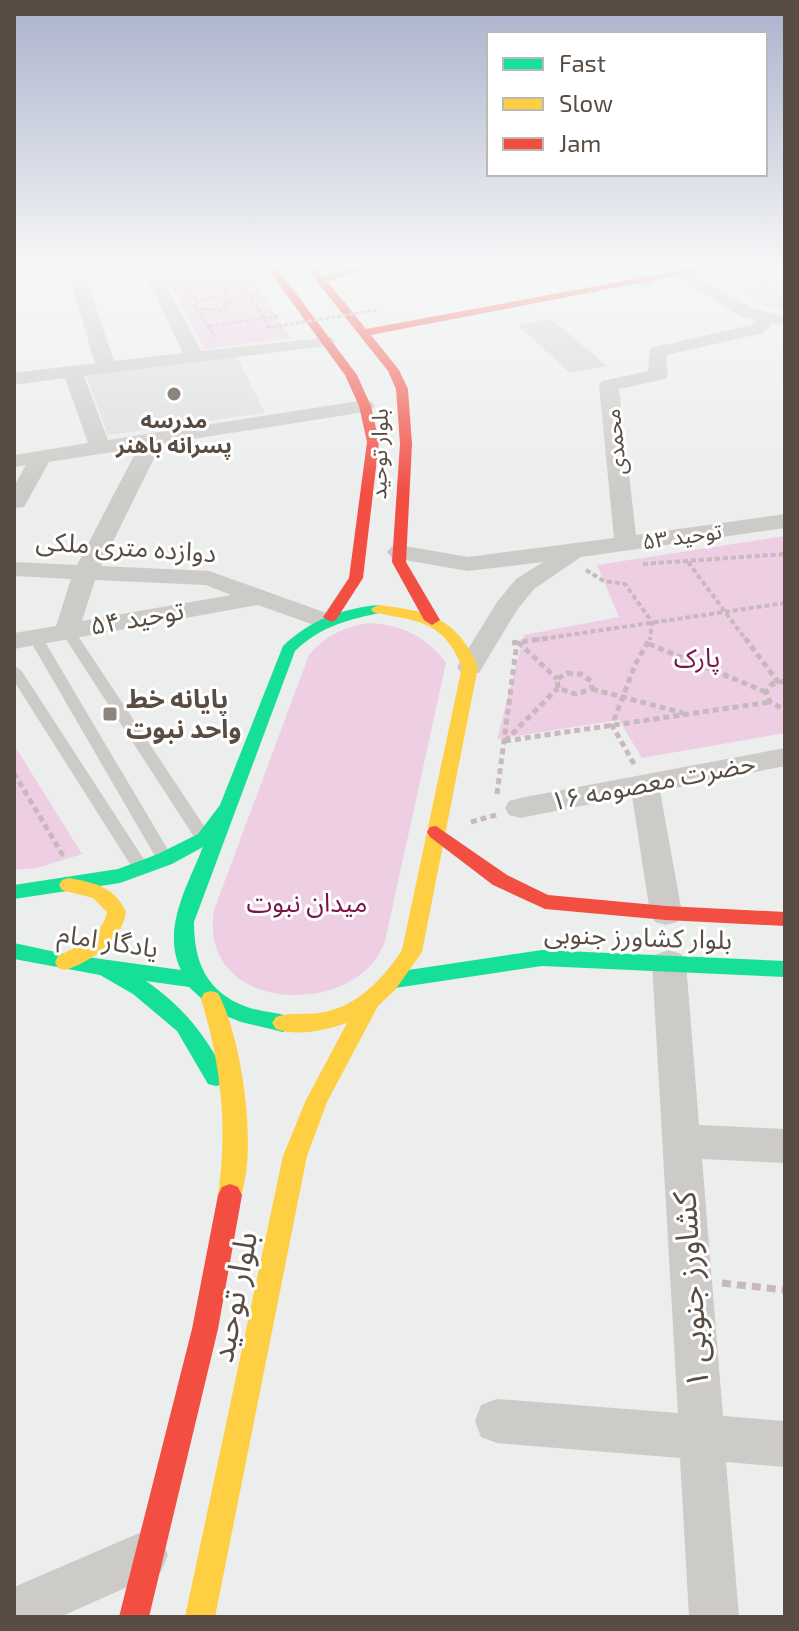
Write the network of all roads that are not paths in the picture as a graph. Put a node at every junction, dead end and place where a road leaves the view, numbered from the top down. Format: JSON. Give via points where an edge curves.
{"nodes":[{"id":1,"x":97,"y":340,"type":"edge"},
{"id":2,"x":186,"y":340,"type":"edge"},
{"id":3,"x":369,"y":340,"type":"edge"},
{"id":4,"x":709,"y":340,"type":"edge"},
{"id":5,"x":326,"y":341,"type":"joint"},
{"id":6,"x":194,"y":356,"type":"junction"},
{"id":7,"x":106,"y":367,"type":"junction"},
{"id":8,"x":72,"y":371,"type":"junction"},
{"id":9,"x":14,"y":379,"type":"edge"},
{"id":10,"x":365,"y":406,"type":"junction"},
{"id":11,"x":153,"y":439,"type":"junction"},
{"id":12,"x":100,"y":447,"type":"junction"},
{"id":13,"x":42,"y":456,"type":"junction"},
{"id":14,"x":14,"y":461,"type":"edge"},
{"id":15,"x":16,"y":502,"type":"edge"},
{"id":16,"x":785,"y":521,"type":"edge"},
{"id":17,"x":626,"y":545,"type":"junction"},
{"id":18,"x":399,"y":557,"type":"junction"},
{"id":19,"x":588,"y":559,"type":"junction"},
{"id":20,"x":14,"y":569,"type":"edge"},
{"id":21,"x":85,"y":573,"type":"junction"},
{"id":22,"x":356,"y":578,"type":"junction"},
{"id":23,"x":261,"y":597,"type":"junction"},
{"id":24,"x":327,"y":619,"type":"junction"},
{"id":25,"x":432,"y":620,"type":"junction"},
{"id":26,"x":67,"y":630,"type":"junction"},
{"id":27,"x":24,"y":639,"type":"edge"},
{"id":28,"x":470,"y":667,"type":"junction"},
{"id":29,"x":14,"y":670,"type":"edge"},
{"id":30,"x":785,"y":757,"type":"edge"},
{"id":31,"x":644,"y":783,"type":"junction"},
{"id":32,"x":227,"y":808,"type":"junction"},
{"id":33,"x":508,"y":812,"type":"road end"},
{"id":34,"x":436,"y":832,"type":"junction"},
{"id":35,"x":204,"y":839,"type":"junction"},
{"id":36,"x":165,"y":859,"type":"junction"},
{"id":37,"x":141,"y":868,"type":"junction"},
{"id":38,"x":69,"y":885,"type":"junction"},
{"id":39,"x":14,"y":892,"type":"edge"},
{"id":40,"x":666,"y":913,"type":"junction"},
{"id":41,"x":785,"y":919,"type":"edge"},
{"id":42,"x":522,"y":941,"type":"dead end"},
{"id":43,"x":14,"y":951,"type":"edge"},
{"id":44,"x":542,"y":958,"type":"junction"},
{"id":45,"x":65,"y":962,"type":"junction"},
{"id":46,"x":669,"y":963,"type":"junction"},
{"id":47,"x":105,"y":968,"type":"junction"},
{"id":48,"x":785,"y":969,"type":"edge"},
{"id":49,"x":194,"y":980,"type":"junction"},
{"id":50,"x":395,"y":980,"type":"junction"},
{"id":51,"x":211,"y":999,"type":"junction"},
{"id":52,"x":368,"y":1004,"type":"junction"},
{"id":53,"x":681,"y":1141,"type":"junction"},
{"id":54,"x":785,"y":1146,"type":"edge"},
{"id":55,"x":231,"y":1190,"type":"junction"},
{"id":56,"x":497,"y":1421,"type":"dead end"},
{"id":57,"x":702,"y":1437,"type":"junction"},
{"id":58,"x":785,"y":1444,"type":"edge"},
{"id":59,"x":146,"y":1554,"type":"junction"},
{"id":60,"x":14,"y":1612,"type":"edge"},
{"id":61,"x":134,"y":1617,"type":"edge"},
{"id":62,"x":200,"y":1617,"type":"edge"},
{"id":63,"x":714,"y":1617,"type":"edge"}],
"edges":[{"from":1,"to":7,"type":"street"},
{"from":2,"to":6,"type":"street"},
{"from":3,"to":18,"type":"main road","name":"بلوار توحید","via":[[402,389],[406,444]]},
{"from":4,"to":17,"type":"street","name":"محمدی","via":[[657,352],[658,375],[609,385]]},
{"from":5,"to":6,"type":"street"},
{"from":5,"to":10,"type":"main road","name":"بلوار توحید"},
{"from":6,"to":7,"type":"street"},
{"from":7,"to":8,"type":"street"},
{"from":8,"to":9,"type":"street"},
{"from":8,"to":12,"type":"street"},
{"from":10,"to":11,"type":"street"},
{"from":10,"to":22,"type":"main road","name":"بلوار توحید","via":[[373,442]]},
{"from":11,"to":12,"type":"street"},
{"from":11,"to":21,"type":"street"},
{"from":12,"to":13,"type":"street"},
{"from":13,"to":14,"type":"street"},
{"from":13,"to":15,"type":"street"},
{"from":16,"to":17,"type":"street","name":"توحید ۵۳"},
{"from":17,"to":19,"type":"street","name":"توحید ۵۳"},
{"from":18,"to":19,"type":"street","name":"توحید ۵۳","via":[[468,564]]},
{"from":18,"to":22,"type":"main road","via":[[394,580],[380,584]]},
{"from":18,"to":25,"type":"main road"},
{"from":19,"to":28,"type":"street","name":"توحید ۵۳","via":[[525,584]]},
{"from":20,"to":21,"type":"street","name":"دوازده متری ملکی"},
{"from":21,"to":23,"type":"street","name":"دوازده متری ملکی","via":[[209,578]]},
{"from":21,"to":26,"type":"street"},
{"from":22,"to":24,"type":"main road","name":"بلوار توحید"},
{"from":23,"to":24,"type":"street","name":"دوازده متری ملکی"},
{"from":23,"to":26,"type":"street","name":"توحید ۵۴"},
{"from":24,"to":25,"type":"main road","via":[[378,609]]},
{"from":24,"to":32,"type":"main road","via":[[302,632],[288,649]]},
{"from":25,"to":28,"type":"main road","via":[[466,649]]},
{"from":26,"to":27,"type":"street","name":"توحید ۵۴"},
{"from":26,"to":35,"type":"lane"},
{"from":27,"to":36,"type":"lane"},
{"from":28,"to":34,"type":"main road"},
{"from":29,"to":37,"type":"lane"},
{"from":30,"to":31,"type":"street","name":"حضرت معصومه ۱۶"},
{"from":31,"to":33,"type":"street","name":"حضرت معصومه ۱۶"},
{"from":31,"to":40,"type":"street"},
{"from":32,"to":35,"type":"main road","name":"یادگار امام"},
{"from":32,"to":49,"type":"main road","via":[[184,922],[182,952]]},
{"from":34,"to":40,"type":"main road","name":"بلوار کشاورز جنوبی","via":[[537,905]]},
{"from":34,"to":50,"type":"main road","via":[[412,952]]},
{"from":35,"to":36,"type":"main road","name":"یادگار امام"},
{"from":36,"to":37,"type":"main road","name":"یادگار امام"},
{"from":37,"to":38,"type":"main road","name":"یادگار امام"},
{"from":38,"to":39,"type":"main road","name":"یادگار امام"},
{"from":38,"to":45,"type":"main road","via":[[106,897],[114,917],[104,942]]},
{"from":40,"to":41,"type":"main road","name":"بلوار کشاورز جنوبی"},
{"from":42,"to":44,"type":"main road"},
{"from":43,"to":45,"type":"main road","name":"یادگار امام"},
{"from":44,"to":46,"type":"main road","name":"بلوار کشاورز جنوبی"},
{"from":44,"to":50,"type":"main road","name":"بلوار کشاورز جنوبی"},
{"from":45,"to":47,"type":"main road","name":"یادگار امام"},
{"from":46,"to":48,"type":"main road","name":"بلوار کشاورز جنوبی"},
{"from":46,"to":53,"type":"street","name":"کشاورز جنوبی ۱"},
{"from":47,"to":49,"type":"main road","name":"یادگار امام"},
{"from":47,"to":55,"type":"main road","via":[[162,999],[203,1048],[222,1093]]},
{"from":49,"to":51,"type":"main road"},
{"from":50,"to":52,"type":"main road"},
{"from":51,"to":52,"type":"main road","via":[[252,1019],[291,1025],[332,1019]]},
{"from":51,"to":55,"type":"main road","name":"بلوار توحید","via":[[225,1038],[237,1121]]},
{"from":52,"to":62,"type":"main road","name":"بلوار توحید","via":[[317,1100],[295,1156]]},
{"from":53,"to":54,"type":"street"},
{"from":53,"to":57,"type":"street","name":"کشاورز جنوبی ۱"},
{"from":55,"to":59,"type":"main road","name":"بلوار توحید","via":[[215,1287]]},
{"from":56,"to":57,"type":"street"},
{"from":57,"to":58,"type":"street"},
{"from":57,"to":63,"type":"street","name":"کشاورز جنوبی ۱"},
{"from":59,"to":60,"type":"street"},
{"from":59,"to":61,"type":"main road","name":"بلوار توحید"}]}
